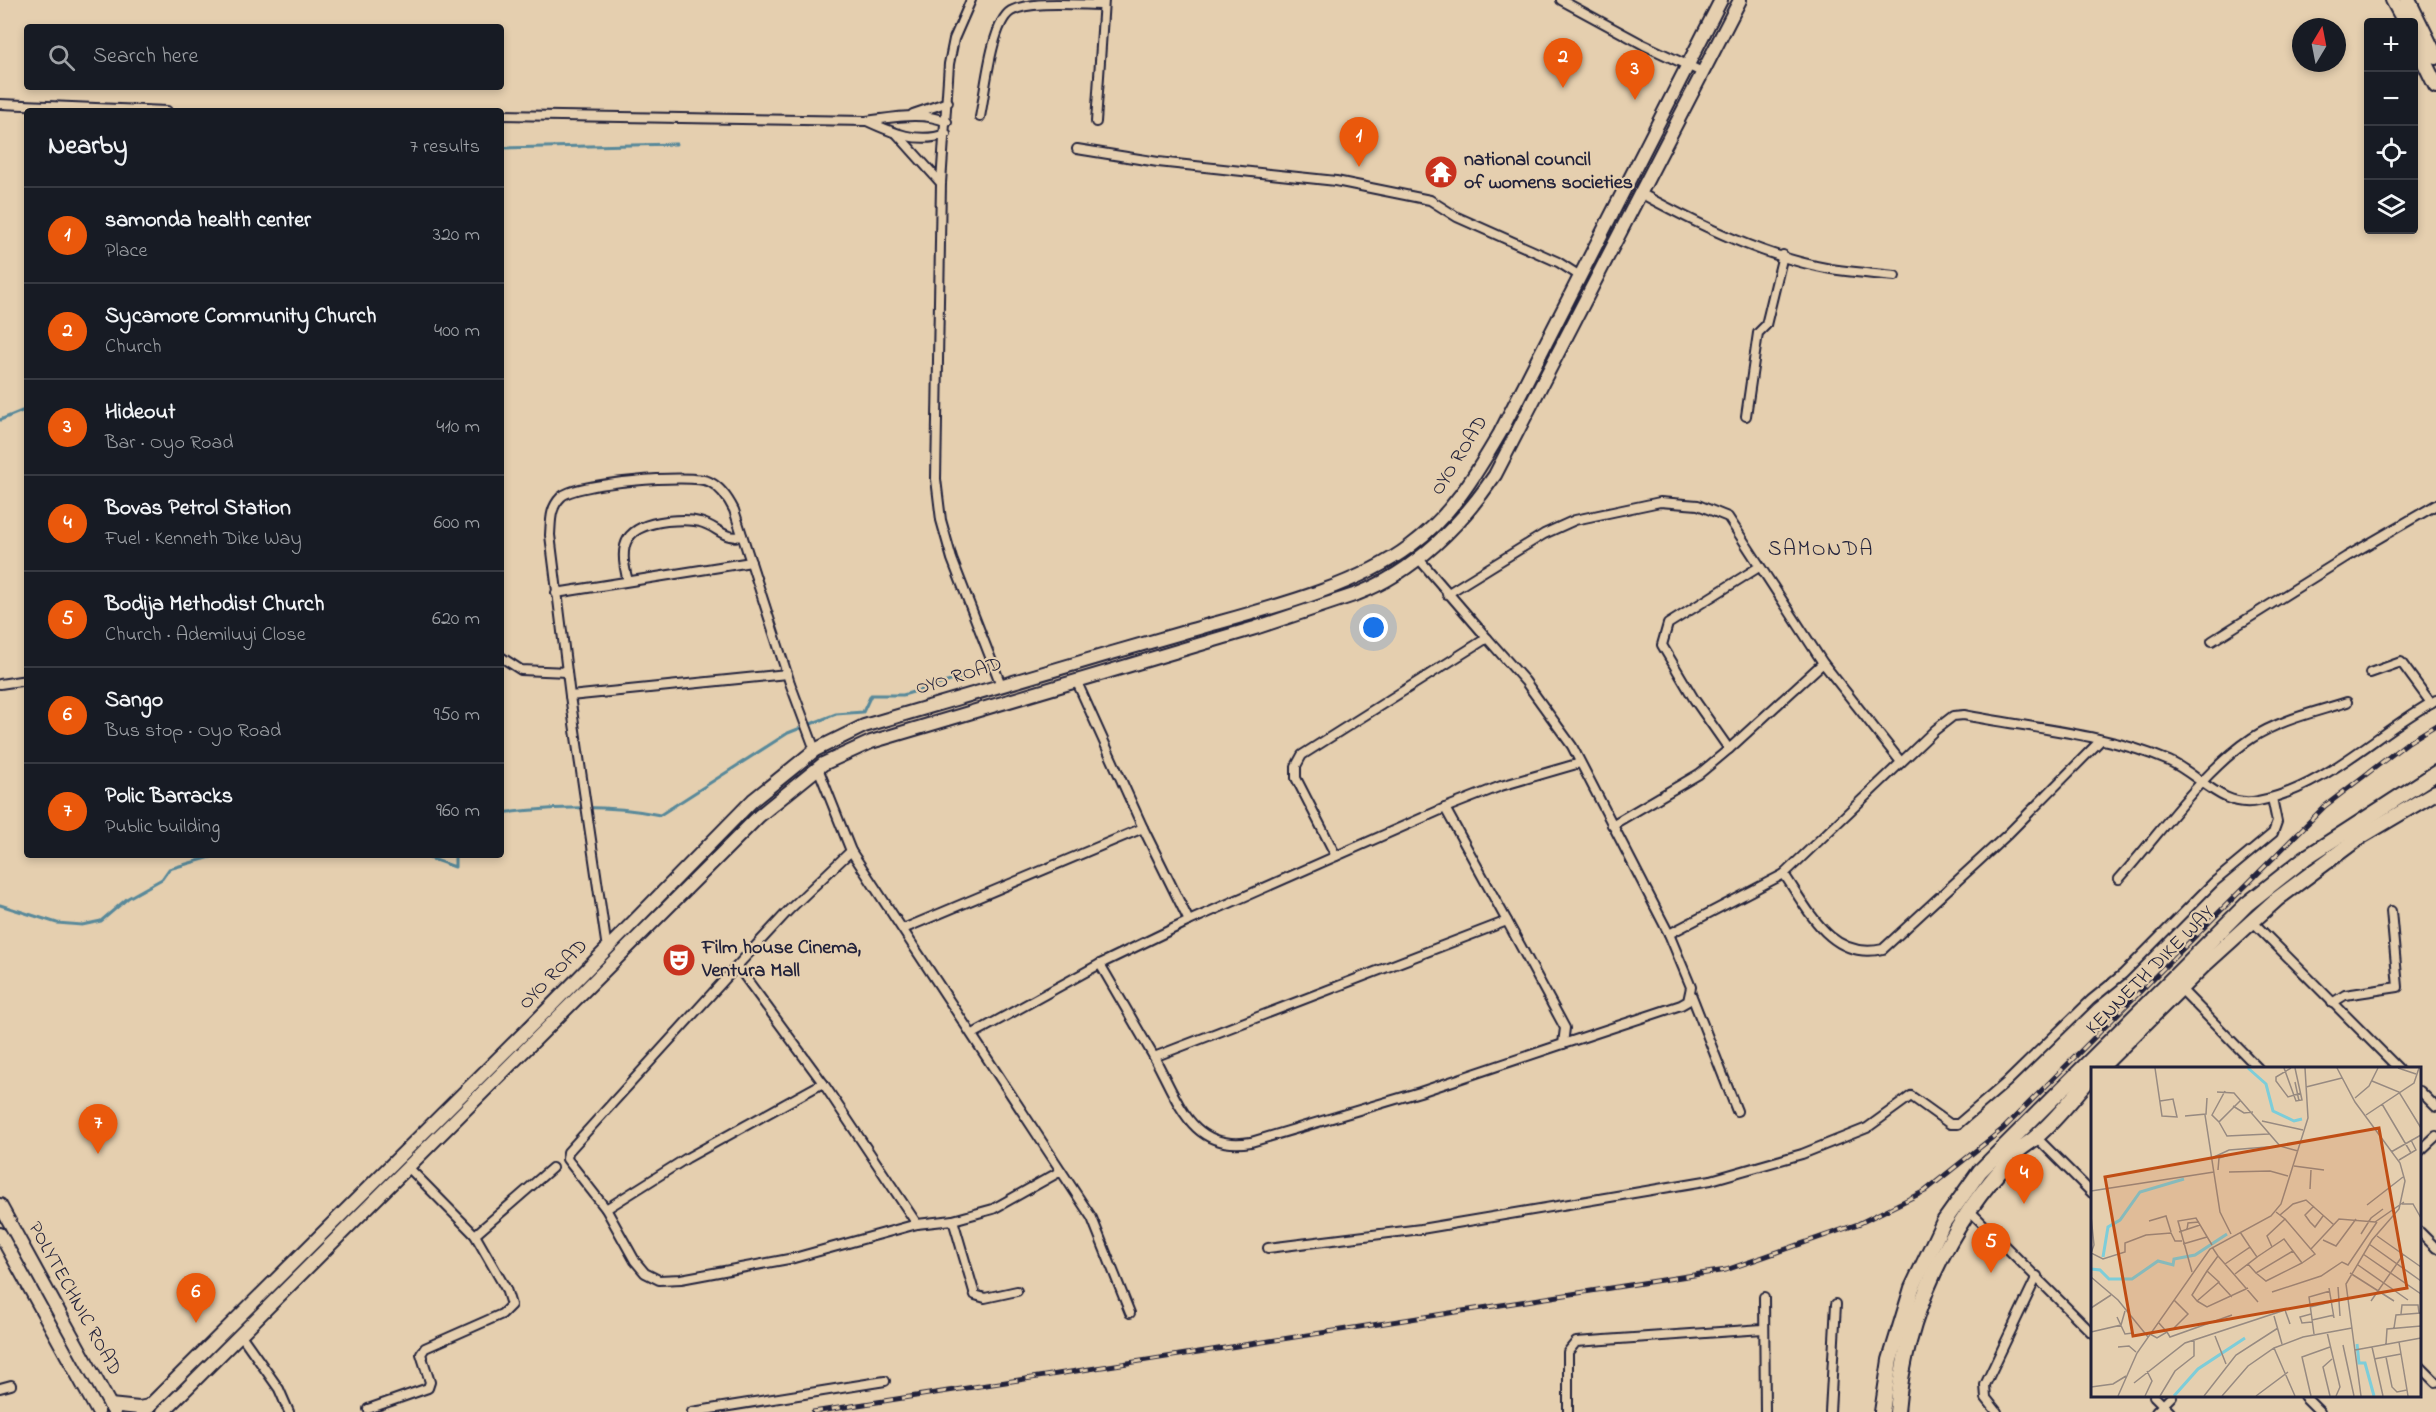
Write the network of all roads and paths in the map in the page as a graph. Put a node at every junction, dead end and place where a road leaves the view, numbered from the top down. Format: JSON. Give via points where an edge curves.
{"nodes":[{"id":1,"x":971,"y":0,"type":"edge"},
{"id":2,"x":1561,"y":0,"type":"edge"},
{"id":3,"x":1721,"y":0,"type":"edge"},
{"id":4,"x":1740,"y":0,"type":"edge"},
{"id":5,"x":2393,"y":0,"type":"edge"},
{"id":6,"x":2408,"y":0,"type":"edge"},
{"id":7,"x":1103,"y":3,"type":"edge"},
{"id":8,"x":2402,"y":18,"type":"edge"},
{"id":9,"x":2418,"y":49,"type":"edge"},
{"id":10,"x":2436,"y":57,"type":"edge"},
{"id":11,"x":1687,"y":65,"type":"junction"},
{"id":12,"x":1702,"y":72,"type":"junction"},
{"id":13,"x":2436,"y":86,"type":"edge"},
{"id":14,"x":948,"y":102,"type":"junction"},
{"id":15,"x":0,"y":104,"type":"edge"},
{"id":16,"x":95,"y":108,"type":"edge"},
{"id":17,"x":504,"y":115,"type":"edge"},
{"id":18,"x":905,"y":117,"type":"junction"},
{"id":19,"x":980,"y":117,"type":"dead end"},
{"id":20,"x":866,"y":121,"type":"junction"},
{"id":21,"x":947,"y":122,"type":"junction"},
{"id":22,"x":1096,"y":122,"type":"dead end"},
{"id":23,"x":897,"y":134,"type":"junction"},
{"id":24,"x":946,"y":134,"type":"junction"},
{"id":25,"x":1077,"y":149,"type":"dead end"},
{"id":26,"x":941,"y":183,"type":"junction"},
{"id":27,"x":1642,"y":194,"type":"junction"},
{"id":28,"x":1783,"y":255,"type":"junction"},
{"id":29,"x":1580,"y":276,"type":"junction"},
{"id":30,"x":1895,"y":276,"type":"dead end"},
{"id":31,"x":1746,"y":416,"type":"dead end"},
{"id":32,"x":2436,"y":506,"type":"edge"},
{"id":33,"x":742,"y":536,"type":"junction"},
{"id":34,"x":1419,"y":559,"type":"junction"},
{"id":35,"x":751,"y":562,"type":"junction"},
{"id":36,"x":1759,"y":567,"type":"junction"},
{"id":37,"x":628,"y":581,"type":"junction"},
{"id":38,"x":556,"y":593,"type":"junction"},
{"id":39,"x":1447,"y":594,"type":"junction"},
{"id":40,"x":1487,"y":638,"type":"junction"},
{"id":41,"x":2211,"y":641,"type":"dead end"},
{"id":42,"x":504,"y":659,"type":"edge"},
{"id":43,"x":1823,"y":663,"type":"junction"},
{"id":44,"x":567,"y":672,"type":"junction"},
{"id":45,"x":2370,"y":673,"type":"dead end"},
{"id":46,"x":787,"y":674,"type":"junction"},
{"id":47,"x":24,"y":680,"type":"edge"},
{"id":48,"x":1076,"y":680,"type":"junction"},
{"id":49,"x":0,"y":684,"type":"edge"},
{"id":50,"x":1001,"y":685,"type":"junction"},
{"id":51,"x":570,"y":696,"type":"junction"},
{"id":52,"x":2347,"y":702,"type":"dead end"},
{"id":53,"x":2434,"y":702,"type":"edge"},
{"id":54,"x":2101,"y":740,"type":"junction"},
{"id":55,"x":1729,"y":749,"type":"junction"},
{"id":56,"x":815,"y":750,"type":"junction"},
{"id":57,"x":1901,"y":762,"type":"junction"},
{"id":58,"x":1580,"y":763,"type":"junction"},
{"id":59,"x":818,"y":768,"type":"junction"},
{"id":60,"x":2436,"y":773,"type":"edge"},
{"id":61,"x":2203,"y":783,"type":"junction"},
{"id":62,"x":2436,"y":792,"type":"edge"},
{"id":63,"x":2272,"y":798,"type":"junction"},
{"id":64,"x":1445,"y":808,"type":"junction"},
{"id":65,"x":1612,"y":825,"type":"junction"},
{"id":66,"x":1143,"y":828,"type":"junction"},
{"id":67,"x":851,"y":851,"type":"junction"},
{"id":68,"x":1336,"y":856,"type":"junction"},
{"id":69,"x":1785,"y":874,"type":"junction"},
{"id":70,"x":2119,"y":879,"type":"dead end"},
{"id":71,"x":2391,"y":911,"type":"dead end"},
{"id":72,"x":1189,"y":921,"type":"junction"},
{"id":73,"x":1507,"y":921,"type":"junction"},
{"id":74,"x":2252,"y":921,"type":"junction"},
{"id":75,"x":903,"y":929,"type":"junction"},
{"id":76,"x":1669,"y":934,"type":"junction"},
{"id":77,"x":607,"y":948,"type":"junction"},
{"id":78,"x":1100,"y":964,"type":"junction"},
{"id":79,"x":737,"y":966,"type":"junction"},
{"id":80,"x":2171,"y":978,"type":"junction"},
{"id":81,"x":2182,"y":990,"type":"junction"},
{"id":82,"x":1691,"y":994,"type":"junction"},
{"id":83,"x":2332,"y":1002,"type":"junction"},
{"id":84,"x":973,"y":1034,"type":"junction"},
{"id":85,"x":1563,"y":1044,"type":"junction"},
{"id":86,"x":1154,"y":1058,"type":"junction"},
{"id":87,"x":2108,"y":1066,"type":"edge"},
{"id":88,"x":2258,"y":1067,"type":"edge"},
{"id":89,"x":2397,"y":1067,"type":"edge"},
{"id":90,"x":2091,"y":1077,"type":"edge"},
{"id":91,"x":823,"y":1083,"type":"junction"},
{"id":92,"x":2421,"y":1092,"type":"edge"},
{"id":93,"x":2436,"y":1107,"type":"edge"},
{"id":94,"x":1737,"y":1111,"type":"dead end"},
{"id":95,"x":2436,"y":1136,"type":"edge"},
{"id":96,"x":419,"y":1137,"type":"junction"},
{"id":97,"x":2036,"y":1137,"type":"junction"},
{"id":98,"x":429,"y":1147,"type":"junction"},
{"id":99,"x":2421,"y":1150,"type":"edge"},
{"id":100,"x":409,"y":1168,"type":"junction"},
{"id":101,"x":552,"y":1168,"type":"dead end"},
{"id":102,"x":1061,"y":1171,"type":"junction"},
{"id":103,"x":2091,"y":1192,"type":"edge"},
{"id":104,"x":1960,"y":1197,"type":"junction"},
{"id":105,"x":0,"y":1204,"type":"edge"},
{"id":106,"x":606,"y":1209,"type":"junction"},
{"id":107,"x":1970,"y":1211,"type":"junction"},
{"id":108,"x":953,"y":1220,"type":"junction"},
{"id":109,"x":917,"y":1224,"type":"junction"},
{"id":110,"x":2421,"y":1233,"type":"edge"},
{"id":111,"x":0,"y":1234,"type":"edge"},
{"id":112,"x":475,"y":1235,"type":"junction"},
{"id":113,"x":1268,"y":1248,"type":"dead end"},
{"id":114,"x":2436,"y":1248,"type":"edge"},
{"id":115,"x":2037,"y":1276,"type":"junction"},
{"id":116,"x":1017,"y":1292,"type":"dead end"},
{"id":117,"x":1764,"y":1297,"type":"dead end"},
{"id":118,"x":1836,"y":1304,"type":"dead end"},
{"id":119,"x":1130,"y":1313,"type":"dead end"},
{"id":120,"x":56,"y":1320,"type":"junction"},
{"id":121,"x":1763,"y":1329,"type":"junction"},
{"id":122,"x":2091,"y":1332,"type":"edge"},
{"id":123,"x":241,"y":1335,"type":"junction"},
{"id":124,"x":2421,"y":1367,"type":"edge"},
{"id":125,"x":885,"y":1380,"type":"dead end"},
{"id":126,"x":2436,"y":1382,"type":"edge"},
{"id":127,"x":11,"y":1385,"type":"dead end"},
{"id":128,"x":0,"y":1388,"type":"edge"},
{"id":129,"x":2156,"y":1397,"type":"edge"},
{"id":130,"x":2170,"y":1397,"type":"edge"},
{"id":131,"x":2306,"y":1397,"type":"edge"},
{"id":132,"x":2163,"y":1404,"type":"junction"},
{"id":133,"x":112,"y":1408,"type":"edge"},
{"id":134,"x":146,"y":1409,"type":"edge"},
{"id":135,"x":368,"y":1409,"type":"dead end"},
{"id":136,"x":98,"y":1412,"type":"edge"},
{"id":137,"x":163,"y":1412,"type":"edge"},
{"id":138,"x":289,"y":1412,"type":"edge"},
{"id":139,"x":692,"y":1412,"type":"edge"},
{"id":140,"x":1568,"y":1412,"type":"edge"},
{"id":141,"x":1765,"y":1412,"type":"edge"},
{"id":142,"x":1830,"y":1412,"type":"edge"},
{"id":143,"x":1882,"y":1412,"type":"edge"},
{"id":144,"x":1897,"y":1412,"type":"edge"},
{"id":145,"x":1997,"y":1412,"type":"edge"},
{"id":146,"x":2156,"y":1412,"type":"edge"},
{"id":147,"x":2170,"y":1412,"type":"edge"},
{"id":148,"x":2320,"y":1412,"type":"edge"}],
"edges":[{"from":1,"to":14,"type":"street","via":[[954,39]]},
{"from":2,"to":11,"type":"street"},
{"from":3,"to":11,"type":"main road","name":"OYO ROAD"},
{"from":4,"to":12,"type":"main road","name":"OYO ROAD"},
{"from":5,"to":8,"type":"highway"},
{"from":6,"to":10,"type":"highway"},
{"from":7,"to":19,"type":"street","via":[[1011,11],[998,27]]},
{"from":7,"to":22,"type":"street"},
{"from":9,"to":13,"type":"highway"},
{"from":11,"to":12,"type":"street"},
{"from":11,"to":29,"type":"main road","name":"OYO ROAD"},
{"from":12,"to":27,"type":"main road","name":"OYO ROAD"},
{"from":14,"to":18,"type":"street"},
{"from":14,"to":21,"type":"street"},
{"from":15,"to":16,"type":"street"},
{"from":17,"to":20,"type":"street"},
{"from":18,"to":20,"type":"street"},
{"from":18,"to":21,"type":"street","via":[[934,117]]},
{"from":20,"to":23,"type":"street"},
{"from":21,"to":24,"type":"street"},
{"from":23,"to":24,"type":"street","via":[[932,139]]},
{"from":23,"to":26,"type":"street"},
{"from":24,"to":26,"type":"street"},
{"from":25,"to":29,"type":"street","via":[[1336,181],[1430,200]]},
{"from":26,"to":50,"type":"street","via":[[936,479],[940,520]]},
{"from":27,"to":28,"type":"street","via":[[1702,227]]},
{"from":27,"to":34,"type":"main road","name":"OYO ROAD","via":[[1495,475],[1462,518]]},
{"from":28,"to":30,"type":"street","via":[[1830,268]]},
{"from":28,"to":31,"type":"street","via":[[1766,325],[1758,333]]},
{"from":29,"to":50,"type":"main road","name":"OYO ROAD","via":[[1480,467],[1450,511],[1410,547],[1359,575],[1287,602]]},
{"from":32,"to":41,"type":"street"},
{"from":33,"to":35,"type":"street"},
{"from":33,"to":37,"type":"street","via":[[726,537],[696,521],[647,524],[636,529],[624,546],[622,555]]},
{"from":33,"to":38,"type":"street","via":[[729,500],[711,482],[667,478],[582,487],[563,495],[552,510],[550,535]]},
{"from":34,"to":39,"type":"street"},
{"from":34,"to":48,"type":"main road","name":"OYO ROAD","via":[[1357,594]]},
{"from":35,"to":37,"type":"street"},
{"from":35,"to":46,"type":"street"},
{"from":36,"to":39,"type":"street","via":[[1728,517],[1698,505],[1660,502],[1575,520],[1544,534]]},
{"from":36,"to":43,"type":"street"},
{"from":36,"to":55,"type":"street","via":[[1668,624],[1662,638],[1662,645],[1694,699]]},
{"from":37,"to":38,"type":"street"},
{"from":38,"to":44,"type":"street"},
{"from":39,"to":40,"type":"street"},
{"from":40,"to":58,"type":"street","via":[[1562,729]]},
{"from":40,"to":68,"type":"street","via":[[1302,755],[1296,766],[1296,778]]},
{"from":42,"to":44,"type":"street","via":[[521,670]]},
{"from":43,"to":55,"type":"street"},
{"from":43,"to":57,"type":"street"},
{"from":44,"to":51,"type":"street"},
{"from":45,"to":53,"type":"street","via":[[2401,662]]},
{"from":46,"to":51,"type":"street"},
{"from":46,"to":56,"type":"street"},
{"from":47,"to":49,"type":"street"},
{"from":48,"to":59,"type":"main road","name":"OYO ROAD","via":[[880,738]]},
{"from":48,"to":66,"type":"street"},
{"from":50,"to":56,"type":"main road","name":"OYO ROAD","via":[[864,726]]},
{"from":51,"to":77,"type":"street"},
{"from":52,"to":61,"type":"street","via":[[2253,737]]},
{"from":53,"to":63,"type":"street","via":[[2320,776]]},
{"from":54,"to":57,"type":"street","via":[[1953,716]]},
{"from":54,"to":61,"type":"street","via":[[2168,760]]},
{"from":54,"to":69,"type":"street","via":[[2008,834],[1883,949],[1867,953],[1834,940],[1819,926]]},
{"from":55,"to":65,"type":"street","via":[[1699,774]]},
{"from":56,"to":77,"type":"main road","name":"OYO ROAD","via":[[753,800]]},
{"from":57,"to":69,"type":"street"},
{"from":58,"to":64,"type":"street","via":[[1501,786]]},
{"from":58,"to":65,"type":"street"},
{"from":59,"to":67,"type":"street"},
{"from":59,"to":98,"type":"main road","name":"OYO ROAD","via":[[759,816]]},
{"from":60,"to":80,"type":"highway","name":"KENNETH DIKE WAY","via":[[2305,858],[2247,904]]},
{"from":61,"to":63,"type":"street","via":[[2223,796],[2244,802]]},
{"from":61,"to":70,"type":"street"},
{"from":62,"to":74,"type":"highway","name":"KENNETH DIKE WAY","via":[[2360,837]]},
{"from":63,"to":113,"type":"street","via":[[2277,822],[2273,833],[2214,882],[2123,974],[1958,1124],[1950,1124],[1911,1096],[1867,1128],[1802,1154],[1711,1180],[1420,1229]]},
{"from":64,"to":68,"type":"street"},
{"from":64,"to":73,"type":"street"},
{"from":65,"to":76,"type":"street"},
{"from":66,"to":72,"type":"street"},
{"from":66,"to":75,"type":"street"},
{"from":67,"to":75,"type":"street"},
{"from":67,"to":79,"type":"street"},
{"from":68,"to":72,"type":"street"},
{"from":69,"to":76,"type":"street"},
{"from":71,"to":83,"type":"street","via":[[2398,987],[2344,995]]},
{"from":72,"to":78,"type":"street"},
{"from":73,"to":85,"type":"street","via":[[1565,1028]]},
{"from":73,"to":86,"type":"street"},
{"from":74,"to":81,"type":"highway","name":"KENNETH DIKE WAY"},
{"from":74,"to":83,"type":"street"},
{"from":75,"to":84,"type":"street"},
{"from":76,"to":82,"type":"street"},
{"from":77,"to":96,"type":"main road","name":"OYO ROAD"},
{"from":78,"to":84,"type":"street"},
{"from":78,"to":86,"type":"street"},
{"from":79,"to":91,"type":"street"},
{"from":79,"to":106,"type":"street","via":[[568,1152],[567,1159]]},
{"from":80,"to":81,"type":"street"},
{"from":80,"to":104,"type":"highway","name":"KENNETH DIKE WAY","via":[[2008,1140]]},
{"from":81,"to":87,"type":"highway","name":"KENNETH DIKE WAY"},
{"from":81,"to":88,"type":"street"},
{"from":82,"to":85,"type":"street","via":[[1689,1001],[1681,1005]]},
{"from":82,"to":94,"type":"street"},
{"from":83,"to":89,"type":"street"},
{"from":84,"to":102,"type":"street"},
{"from":85,"to":86,"type":"street","via":[[1420,1092],[1230,1145],[1204,1137],[1195,1127]]},
{"from":90,"to":97,"type":"highway"},
{"from":91,"to":106,"type":"street","via":[[687,1158]]},
{"from":91,"to":109,"type":"street"},
{"from":92,"to":93,"type":"street"},
{"from":95,"to":99,"type":"street"},
{"from":96,"to":98,"type":"main road"},
{"from":96,"to":134,"type":"main road","name":"OYO ROAD"},
{"from":97,"to":103,"type":"street"},
{"from":97,"to":107,"type":"highway","via":[[2017,1152]]},
{"from":98,"to":100,"type":"main road","name":"OYO ROAD"},
{"from":100,"to":112,"type":"street"},
{"from":100,"to":123,"type":"main road","name":"OYO ROAD"},
{"from":101,"to":112,"type":"street"},
{"from":102,"to":108,"type":"street","via":[[993,1209]]},
{"from":102,"to":119,"type":"street","via":[[1092,1218]]},
{"from":104,"to":107,"type":"street"},
{"from":104,"to":143,"type":"highway","name":"KENNETH DIKE WAY","via":[[1912,1288],[1890,1360]]},
{"from":105,"to":120,"type":"main road","name":"POLYTECHNIC ROAD"},
{"from":106,"to":109,"type":"street","via":[[635,1261],[658,1280],[681,1280],[794,1258]]},
{"from":107,"to":115,"type":"street"},
{"from":107,"to":144,"type":"highway","via":[[1944,1250],[1921,1302],[1903,1362]]},
{"from":108,"to":109,"type":"street"},
{"from":108,"to":116,"type":"street","via":[[975,1295],[984,1298]]},
{"from":110,"to":114,"type":"street"},
{"from":111,"to":120,"type":"main road","name":"POLYTECHNIC ROAD"},
{"from":112,"to":135,"type":"street","via":[[506,1289],[509,1309],[425,1348],[421,1354],[430,1382],[428,1388]]},
{"from":115,"to":122,"type":"street"},
{"from":115,"to":145,"type":"street","via":[[1985,1384],[1986,1398]]},
{"from":117,"to":121,"type":"street"},
{"from":118,"to":142,"type":"street"},
{"from":120,"to":133,"type":"main road","name":"POLYTECHNIC ROAD"},
{"from":120,"to":136,"type":"main road","name":"POLYTECHNIC ROAD"},
{"from":121,"to":140,"type":"street","via":[[1576,1342],[1568,1352]]},
{"from":121,"to":141,"type":"street"},
{"from":123,"to":137,"type":"main road","name":"OYO ROAD"},
{"from":123,"to":138,"type":"street","via":[[279,1389]]},
{"from":124,"to":126,"type":"street"},
{"from":125,"to":139,"type":"street"},
{"from":127,"to":128,"type":"street"},
{"from":129,"to":132,"type":"street"},
{"from":130,"to":132,"type":"street"},
{"from":131,"to":148,"type":"street"},
{"from":132,"to":146,"type":"street"},
{"from":132,"to":147,"type":"street"},
{"from":133,"to":134,"type":"main road"}]}
